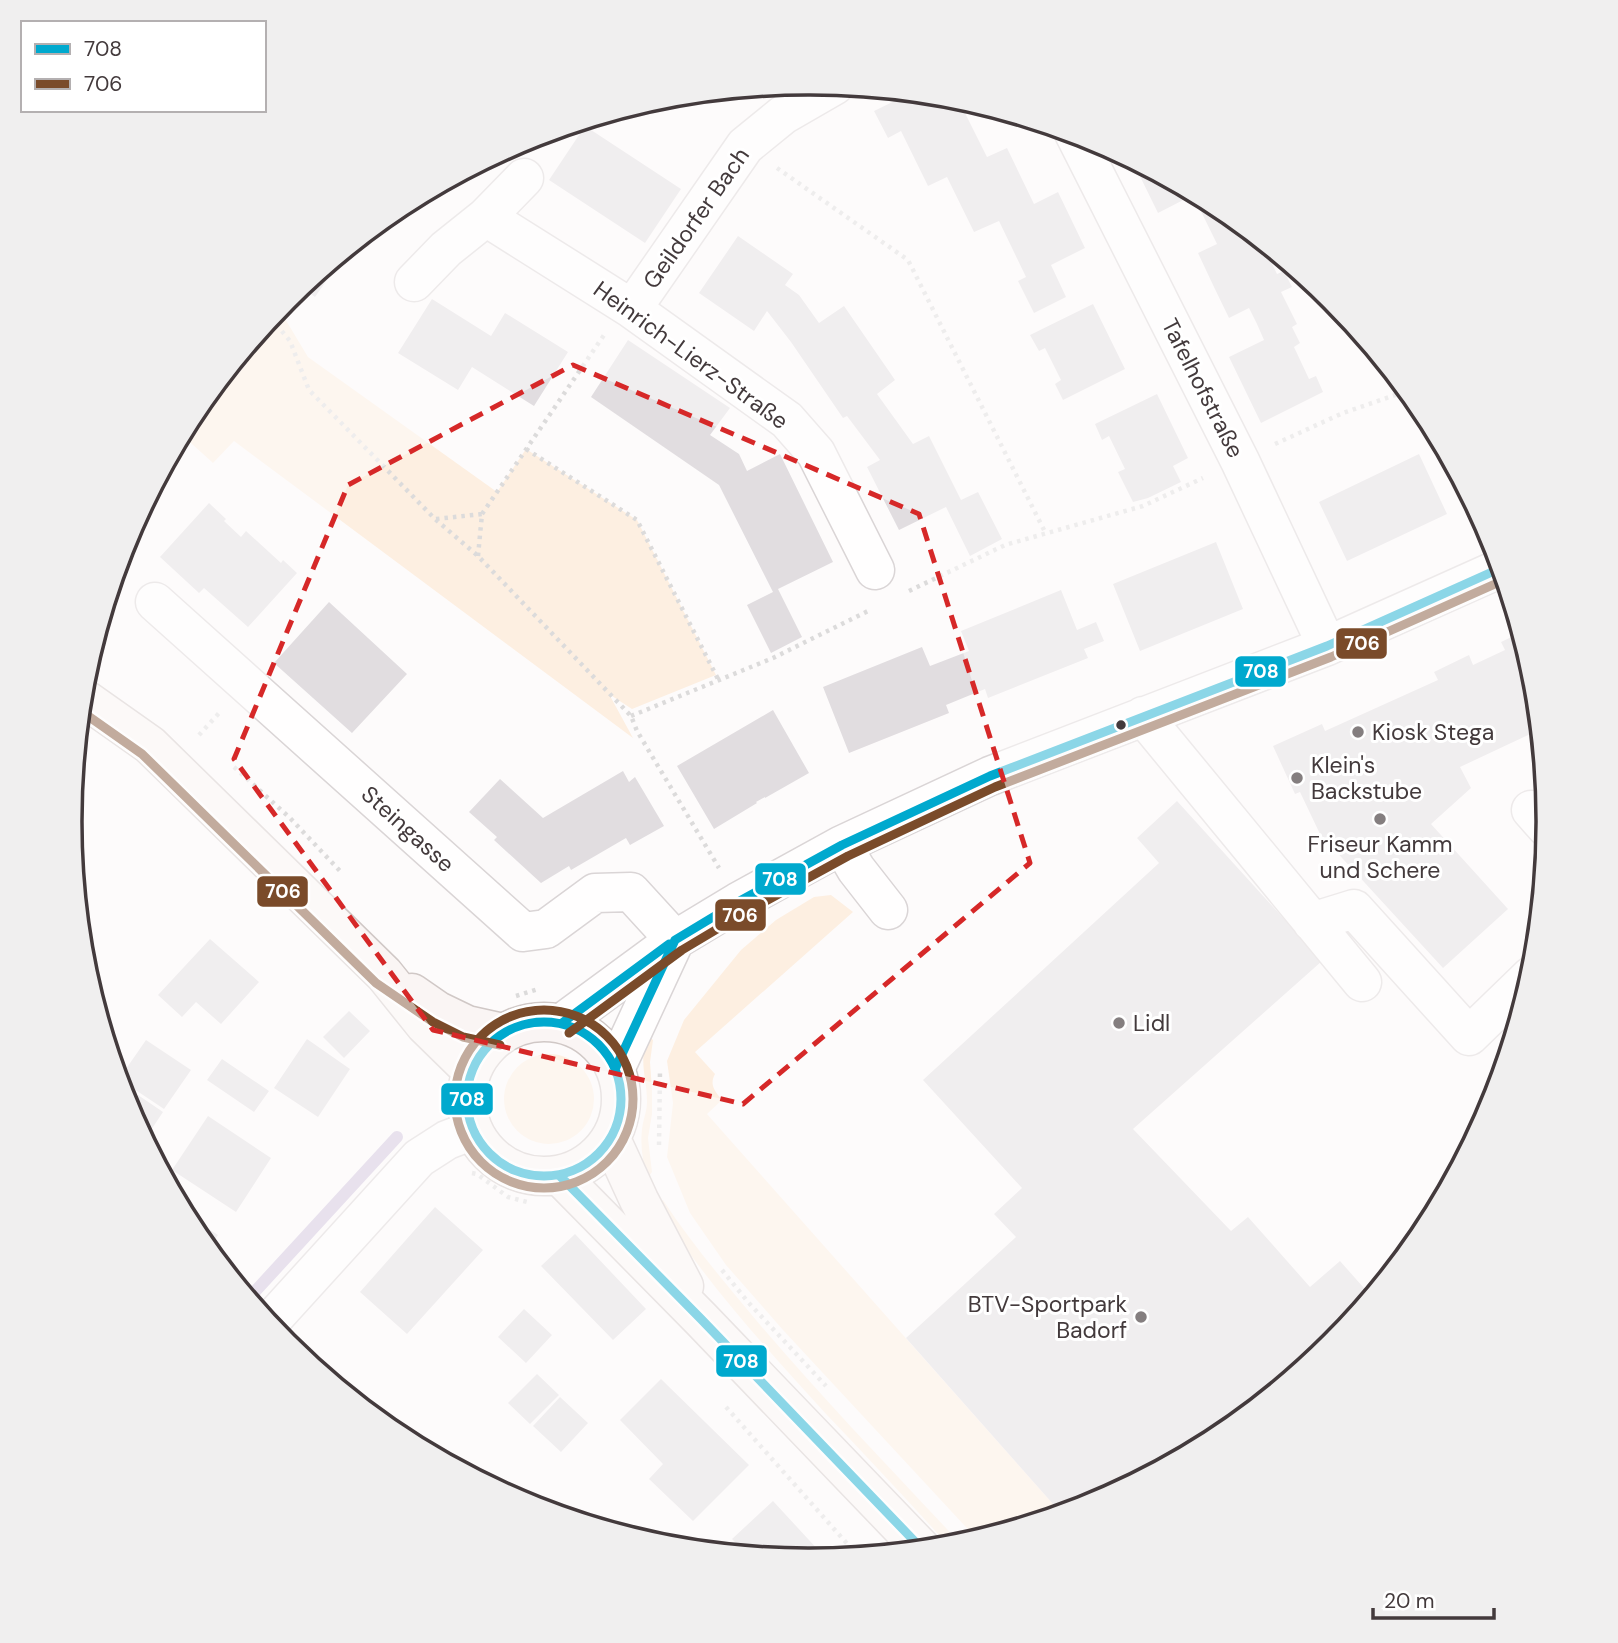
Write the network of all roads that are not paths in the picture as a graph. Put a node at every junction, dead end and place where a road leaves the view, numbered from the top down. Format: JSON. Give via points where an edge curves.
{"nodes":[{"id":1,"x":817,"y":95,"type":"edge"},
{"id":2,"x":1082,"y":148,"type":"edge"},
{"id":3,"x":524,"y":178,"type":"dead end"},
{"id":4,"x":486,"y":217,"type":"junction"},
{"id":5,"x":414,"y":282,"type":"dead end"},
{"id":6,"x":632,"y":309,"type":"junction"},
{"id":7,"x":1491,"y":572,"type":"edge"},
{"id":8,"x":885,"y":590,"type":"road end"},
{"id":9,"x":155,"y":602,"type":"dead end"},
{"id":10,"x":1327,"y":646,"type":"junction"},
{"id":11,"x":92,"y":704,"type":"edge"},
{"id":12,"x":1143,"y":716,"type":"junction"},
{"id":13,"x":842,"y":845,"type":"junction"},
{"id":14,"x":888,"y":910,"type":"dead end"},
{"id":15,"x":1312,"y":922,"type":"junction"},
{"id":16,"x":675,"y":940,"type":"junction"},
{"id":17,"x":384,"y":974,"type":"junction"},
{"id":18,"x":1362,"y":982,"type":"dead end"},
{"id":19,"x":1515,"y":991,"type":"edge"},
{"id":20,"x":506,"y":1015,"type":"junction"},
{"id":21,"x":562,"y":1023,"type":"junction"},
{"id":22,"x":615,"y":1067,"type":"junction"},
{"id":23,"x":472,"y":1071,"type":"junction"},
{"id":24,"x":473,"y":1130,"type":"junction"},
{"id":25,"x":611,"y":1139,"type":"junction"},
{"id":26,"x":559,"y":1175,"type":"junction"},
{"id":27,"x":276,"y":1315,"type":"edge"},
{"id":28,"x":701,"y":1319,"type":"junction"},
{"id":29,"x":914,"y":1540,"type":"edge"}],
"edges":[{"from":1,"to":6,"type":"street","name":"Geildorfer Bach","via":[[744,146]]},
{"from":2,"to":10,"type":"street","name":"Tafelhofstraße","via":[[1240,460]]},
{"from":3,"to":4,"type":"street"},
{"from":4,"to":5,"type":"street"},
{"from":4,"to":6,"type":"street","name":"Heinrich-Lierz-Straße"},
{"from":6,"to":8,"type":"street","name":"Heinrich-Lierz-Straße","via":[[787,420],[816,453]]},
{"from":7,"to":10,"type":"street"},
{"from":9,"to":16,"type":"street","name":"Steingasse","via":[[523,932],[546,929],[595,893],[631,892]]},
{"from":10,"to":12,"type":"street"},
{"from":11,"to":17,"type":"main road","via":[[150,745]]},
{"from":12,"to":13,"type":"street","via":[[990,776]]},
{"from":12,"to":15,"type":"street"},
{"from":13,"to":14,"type":"street"},
{"from":13,"to":16,"type":"street"},
{"from":15,"to":18,"type":"street"},
{"from":15,"to":19,"type":"street","via":[[1354,909],[1469,1036]]},
{"from":16,"to":21,"type":"street"},
{"from":16,"to":22,"type":"street"},
{"from":17,"to":20,"type":"main road","via":[[467,1025]]},
{"from":17,"to":23,"type":"main road","via":[[425,1025]]},
{"from":20,"to":21,"type":"main road"},
{"from":20,"to":23,"type":"main road"},
{"from":21,"to":22,"type":"main road","via":[[584,1032],[603,1048]]},
{"from":22,"to":25,"type":"main road","via":[[622,1091],[620,1116]]},
{"from":23,"to":24,"type":"main road","via":[[466,1101]]},
{"from":24,"to":26,"type":"main road","via":[[488,1152],[509,1168],[533,1176]]},
{"from":24,"to":27,"type":"street","via":[[419,1158]]},
{"from":25,"to":26,"type":"main road","via":[[589,1163]]},
{"from":25,"to":28,"type":"main road"},
{"from":26,"to":28,"type":"main road"},
{"from":28,"to":29,"type":"main road"}]}
